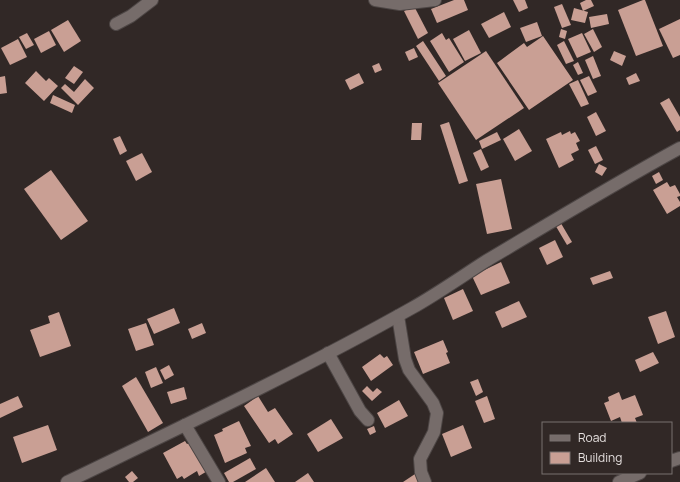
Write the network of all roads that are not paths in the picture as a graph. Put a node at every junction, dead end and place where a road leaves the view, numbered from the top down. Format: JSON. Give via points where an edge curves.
{"nodes":[{"id":1,"x":152,"y":0,"type":"edge"},
{"id":2,"x":375,"y":0,"type":"edge"},
{"id":3,"x":435,"y":0,"type":"edge"},
{"id":4,"x":116,"y":24,"type":"dead end"},
{"id":5,"x":680,"y":148,"type":"edge"},
{"id":6,"x":398,"y":316,"type":"junction"},
{"id":7,"x":328,"y":353,"type":"junction"},
{"id":8,"x":368,"y":420,"type":"dead end"},
{"id":9,"x":185,"y":425,"type":"junction"},
{"id":10,"x":638,"y":474,"type":"edge"},
{"id":11,"x":67,"y":482,"type":"edge"},
{"id":12,"x":219,"y":482,"type":"edge"},
{"id":13,"x":425,"y":482,"type":"edge"},
{"id":14,"x":619,"y":482,"type":"edge"}],
"edges":[{"from":1,"to":4,"type":"street"},
{"from":2,"to":3,"type":"street","via":[[400,4]]},
{"from":5,"to":6,"type":"street"},
{"from":6,"to":7,"type":"street"},
{"from":6,"to":13,"type":"street","via":[[409,370],[433,403],[437,413],[434,432],[420,459]]},
{"from":7,"to":8,"type":"street","via":[[360,411]]},
{"from":7,"to":9,"type":"street"},
{"from":9,"to":11,"type":"street"},
{"from":9,"to":12,"type":"street"},
{"from":10,"to":14,"type":"street"}]}
